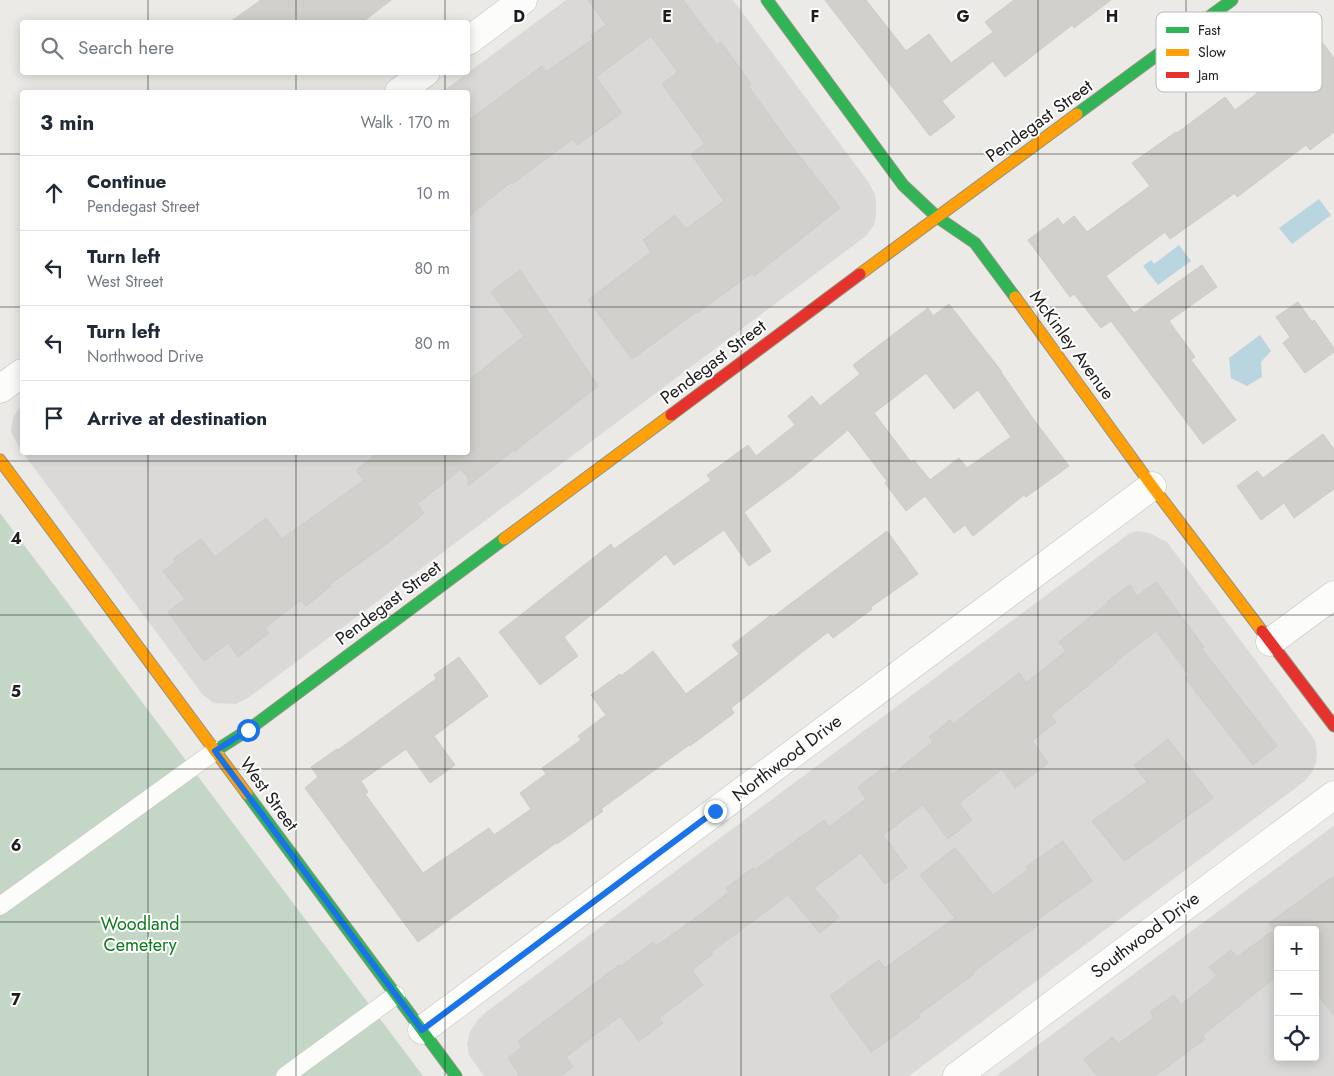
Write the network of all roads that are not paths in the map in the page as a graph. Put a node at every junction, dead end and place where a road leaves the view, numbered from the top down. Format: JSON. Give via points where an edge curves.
{"nodes":[{"id":1,"x":523,"y":0,"type":"edge"},
{"id":2,"x":767,"y":0,"type":"edge"},
{"id":3,"x":1232,"y":0,"type":"edge"},
{"id":4,"x":1216,"y":12,"type":"edge"},
{"id":5,"x":470,"y":40,"type":"edge"},
{"id":6,"x":1156,"y":56,"type":"edge"},
{"id":7,"x":422,"y":75,"type":"edge"},
{"id":8,"x":402,"y":90,"type":"edge"},
{"id":9,"x":937,"y":217,"type":"junction"},
{"id":10,"x":20,"y":375,"type":"edge"},
{"id":11,"x":0,"y":390,"type":"edge"},
{"id":12,"x":0,"y":460,"type":"edge"},
{"id":13,"x":1152,"y":486,"type":"junction"},
{"id":14,"x":1334,"y":594,"type":"edge"},
{"id":15,"x":1270,"y":642,"type":"junction"},
{"id":16,"x":1334,"y":726,"type":"edge"},
{"id":17,"x":215,"y":751,"type":"junction"},
{"id":18,"x":1334,"y":795,"type":"edge"},
{"id":19,"x":0,"y":906,"type":"edge"},
{"id":20,"x":396,"y":996,"type":"junction"},
{"id":21,"x":422,"y":1030,"type":"junction"},
{"id":22,"x":285,"y":1076,"type":"edge"},
{"id":23,"x":456,"y":1076,"type":"edge"},
{"id":24,"x":957,"y":1076,"type":"edge"}],
"edges":[{"from":1,"to":5,"type":"street"},
{"from":2,"to":9,"type":"street","name":"McKinley Avenue","via":[[903,185]]},
{"from":3,"to":4,"type":"street","name":"Pendegast Street"},
{"from":6,"to":9,"type":"street","name":"Pendegast Street"},
{"from":7,"to":8,"type":"street"},
{"from":9,"to":13,"type":"street","name":"McKinley Avenue","via":[[975,243]]},
{"from":9,"to":17,"type":"street","name":"Pendegast Street","via":[[248,730]]},
{"from":10,"to":11,"type":"street"},
{"from":12,"to":17,"type":"street","name":"West Street"},
{"from":13,"to":15,"type":"street","name":"McKinley Avenue"},
{"from":13,"to":21,"type":"street","name":"Northwood Drive"},
{"from":14,"to":15,"type":"street"},
{"from":15,"to":16,"type":"street","name":"McKinley Avenue"},
{"from":17,"to":19,"type":"lane"},
{"from":17,"to":20,"type":"street","name":"West Street"},
{"from":18,"to":24,"type":"street","name":"Southwood Drive"},
{"from":20,"to":21,"type":"street","name":"West Street"},
{"from":20,"to":22,"type":"lane"},
{"from":21,"to":23,"type":"street","name":"West Street"}]}
